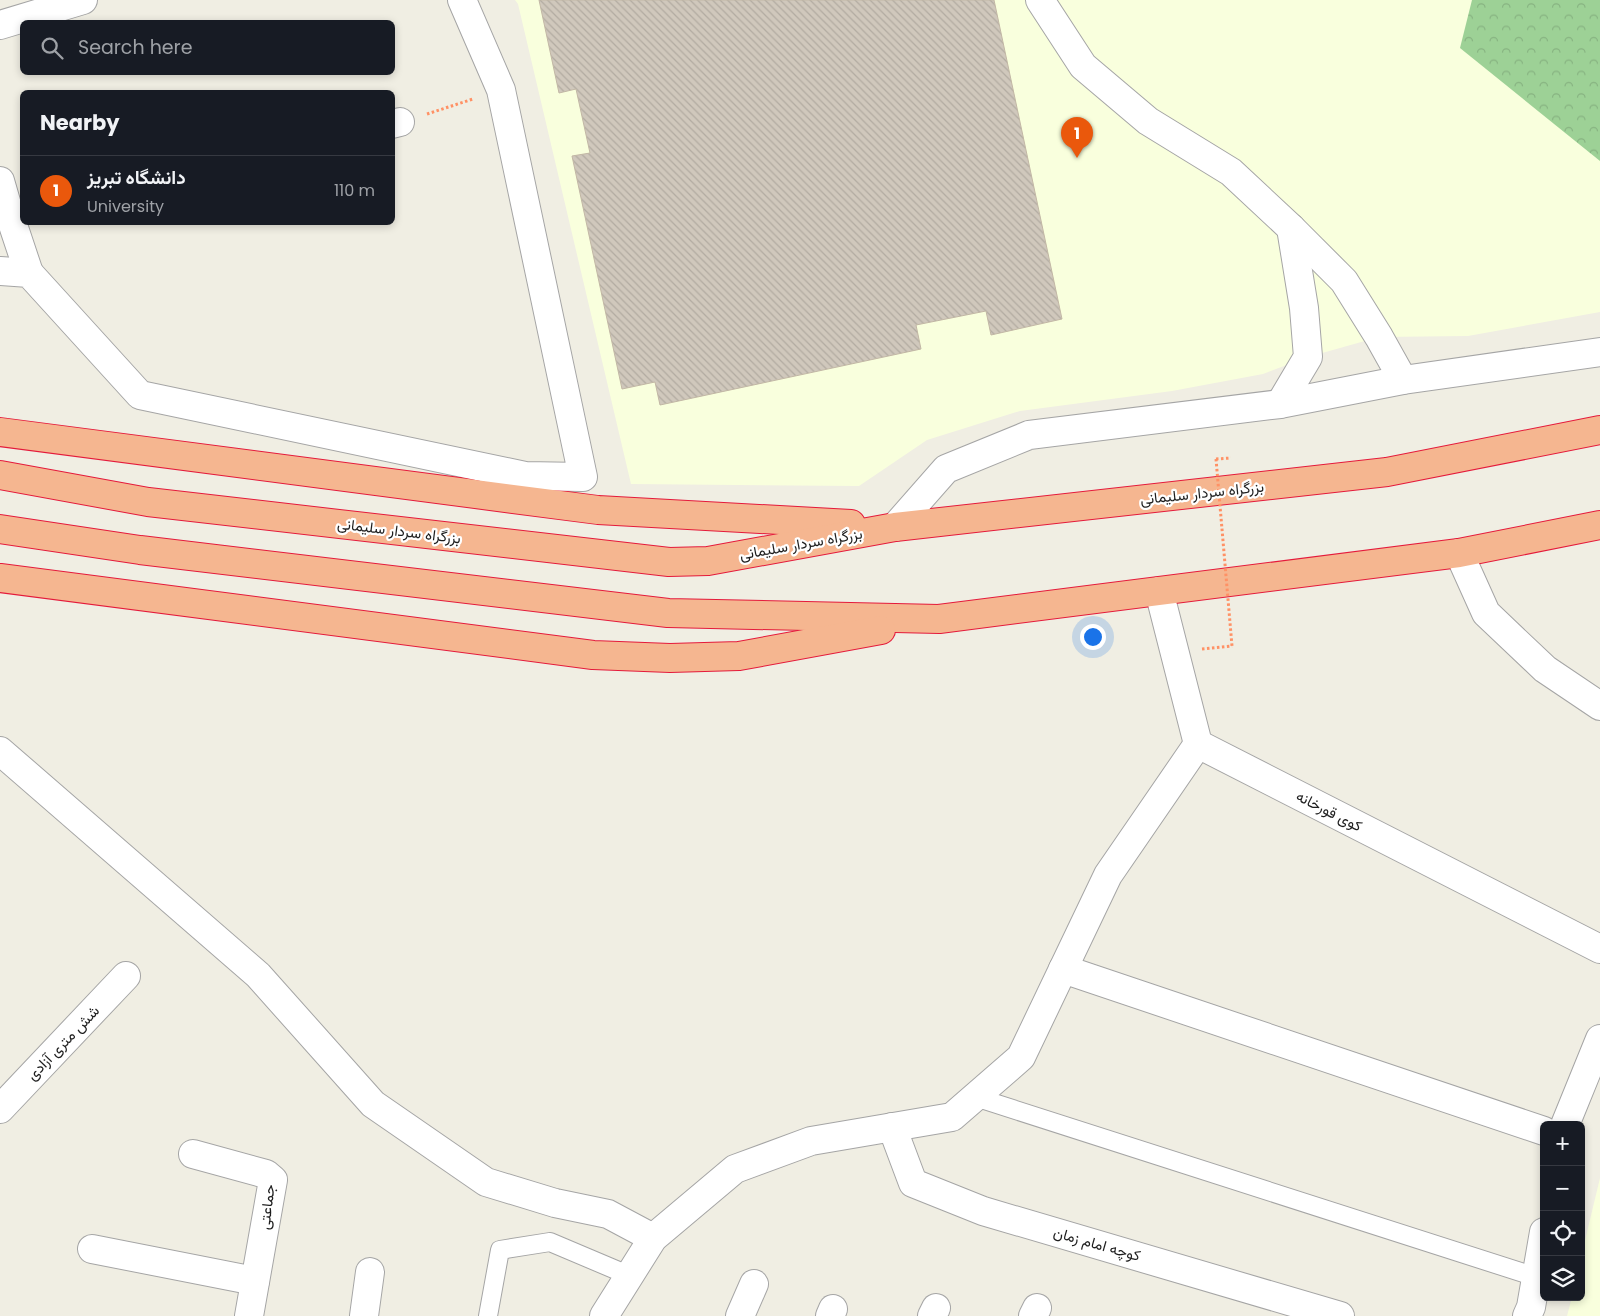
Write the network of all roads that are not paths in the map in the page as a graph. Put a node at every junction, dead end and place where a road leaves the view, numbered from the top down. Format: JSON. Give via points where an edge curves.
{"nodes":[{"id":1,"x":83,"y":0,"type":"edge"},
{"id":2,"x":462,"y":0,"type":"edge"},
{"id":3,"x":1040,"y":0,"type":"edge"},
{"id":4,"x":0,"y":25,"type":"edge"},
{"id":5,"x":0,"y":181,"type":"edge"},
{"id":6,"x":17,"y":217,"type":"edge"},
{"id":7,"x":1291,"y":228,"type":"junction"},
{"id":8,"x":0,"y":271,"type":"edge"},
{"id":9,"x":29,"y":273,"type":"junction"},
{"id":10,"x":1600,"y":352,"type":"edge"},
{"id":11,"x":1403,"y":380,"type":"junction"},
{"id":12,"x":1280,"y":404,"type":"junction"},
{"id":13,"x":1600,"y":430,"type":"edge"},
{"id":14,"x":0,"y":432,"type":"edge"},
{"id":15,"x":0,"y":475,"type":"edge"},
{"id":16,"x":1600,"y":525,"type":"edge"},
{"id":17,"x":895,"y":527,"type":"junction"},
{"id":18,"x":0,"y":529,"type":"edge"},
{"id":19,"x":1458,"y":553,"type":"junction"},
{"id":20,"x":0,"y":578,"type":"edge"},
{"id":21,"x":1159,"y":591,"type":"junction"},
{"id":22,"x":940,"y":619,"type":"junction"},
{"id":23,"x":1600,"y":706,"type":"edge"},
{"id":24,"x":1198,"y":744,"type":"junction"},
{"id":25,"x":0,"y":751,"type":"edge"},
{"id":26,"x":1600,"y":949,"type":"edge"},
{"id":27,"x":1063,"y":969,"type":"junction"},
{"id":28,"x":126,"y":976,"type":"dead end"},
{"id":29,"x":1600,"y":1039,"type":"edge"},
{"id":30,"x":975,"y":1097,"type":"junction"},
{"id":31,"x":0,"y":1109,"type":"edge"},
{"id":32,"x":1567,"y":1121,"type":"edge"},
{"id":33,"x":892,"y":1127,"type":"junction"},
{"id":34,"x":1540,"y":1131,"type":"edge"},
{"id":35,"x":193,"y":1154,"type":"dead end"},
{"id":36,"x":653,"y":1238,"type":"junction"},
{"id":37,"x":92,"y":1249,"type":"dead end"},
{"id":38,"x":1540,"y":1254,"type":"edge"},
{"id":39,"x":370,"y":1272,"type":"dead end"},
{"id":40,"x":628,"y":1275,"type":"junction"},
{"id":41,"x":1536,"y":1277,"type":"junction"},
{"id":42,"x":255,"y":1281,"type":"junction"},
{"id":43,"x":754,"y":1284,"type":"dead end"},
{"id":44,"x":249,"y":1316,"type":"edge"},
{"id":45,"x":364,"y":1316,"type":"edge"},
{"id":46,"x":488,"y":1316,"type":"edge"},
{"id":47,"x":604,"y":1316,"type":"edge"},
{"id":48,"x":740,"y":1316,"type":"edge"},
{"id":49,"x":1340,"y":1316,"type":"edge"},
{"id":50,"x":1527,"y":1316,"type":"edge"}],
"edges":[{"from":1,"to":4,"type":"street"},
{"from":2,"to":9,"type":"street","via":[[500,90],[582,477],[525,476],[140,395]]},
{"from":3,"to":7,"type":"street","via":[[1083,66],[1148,121],[1231,172]]},
{"from":5,"to":6,"type":"street"},
{"from":6,"to":9,"type":"street"},
{"from":7,"to":11,"type":"street","via":[[1344,281]]},
{"from":7,"to":12,"type":"street","via":[[1308,357]]},
{"from":8,"to":9,"type":"street"},
{"from":10,"to":11,"type":"street"},
{"from":11,"to":12,"type":"street"},
{"from":12,"to":17,"type":"street","via":[[1028,436],[946,469]]},
{"from":13,"to":17,"type":"highway","name":"بزرگراه سردار سلیمانی","via":[[1387,472]]},
{"from":14,"to":17,"type":"highway","via":[[598,510]]},
{"from":15,"to":17,"type":"highway","name":"بزرگراه سردار سلیمانی","via":[[148,502],[669,562],[708,561]]},
{"from":16,"to":19,"type":"highway"},
{"from":18,"to":22,"type":"highway","via":[[140,550],[668,613]]},
{"from":19,"to":21,"type":"highway"},
{"from":19,"to":23,"type":"street","via":[[1486,613],[1545,669]]},
{"from":20,"to":22,"type":"highway","via":[[594,655],[739,656]]},
{"from":21,"to":22,"type":"highway"},
{"from":21,"to":24,"type":"street"},
{"from":24,"to":26,"type":"street","name":"کوی قورخانه"},
{"from":24,"to":27,"type":"street","via":[[1108,874]]},
{"from":25,"to":36,"type":"street","via":[[258,975],[373,1104],[486,1182],[554,1203],[608,1214]]},
{"from":27,"to":30,"type":"street","via":[[1021,1058]]},
{"from":27,"to":34,"type":"street"},
{"from":28,"to":31,"type":"street","name":"شش متری آزادی"},
{"from":29,"to":32,"type":"street"},
{"from":30,"to":33,"type":"street","via":[[952,1118]]},
{"from":30,"to":41,"type":"lane"},
{"from":33,"to":36,"type":"street","via":[[811,1141],[735,1169]]},
{"from":33,"to":49,"type":"street","name":"کوچه امام زمان","via":[[914,1183],[983,1211]]},
{"from":35,"to":42,"type":"street","name":"جماعتی","via":[[266,1174],[273,1180]]},
{"from":36,"to":40,"type":"street"},
{"from":37,"to":42,"type":"street"},
{"from":38,"to":41,"type":"street"},
{"from":39,"to":45,"type":"street"},
{"from":40,"to":46,"type":"lane","via":[[550,1242],[500,1250]]},
{"from":40,"to":47,"type":"street"},
{"from":41,"to":50,"type":"street"},
{"from":42,"to":44,"type":"street","name":"جماعتی"},
{"from":43,"to":48,"type":"street"}]}
